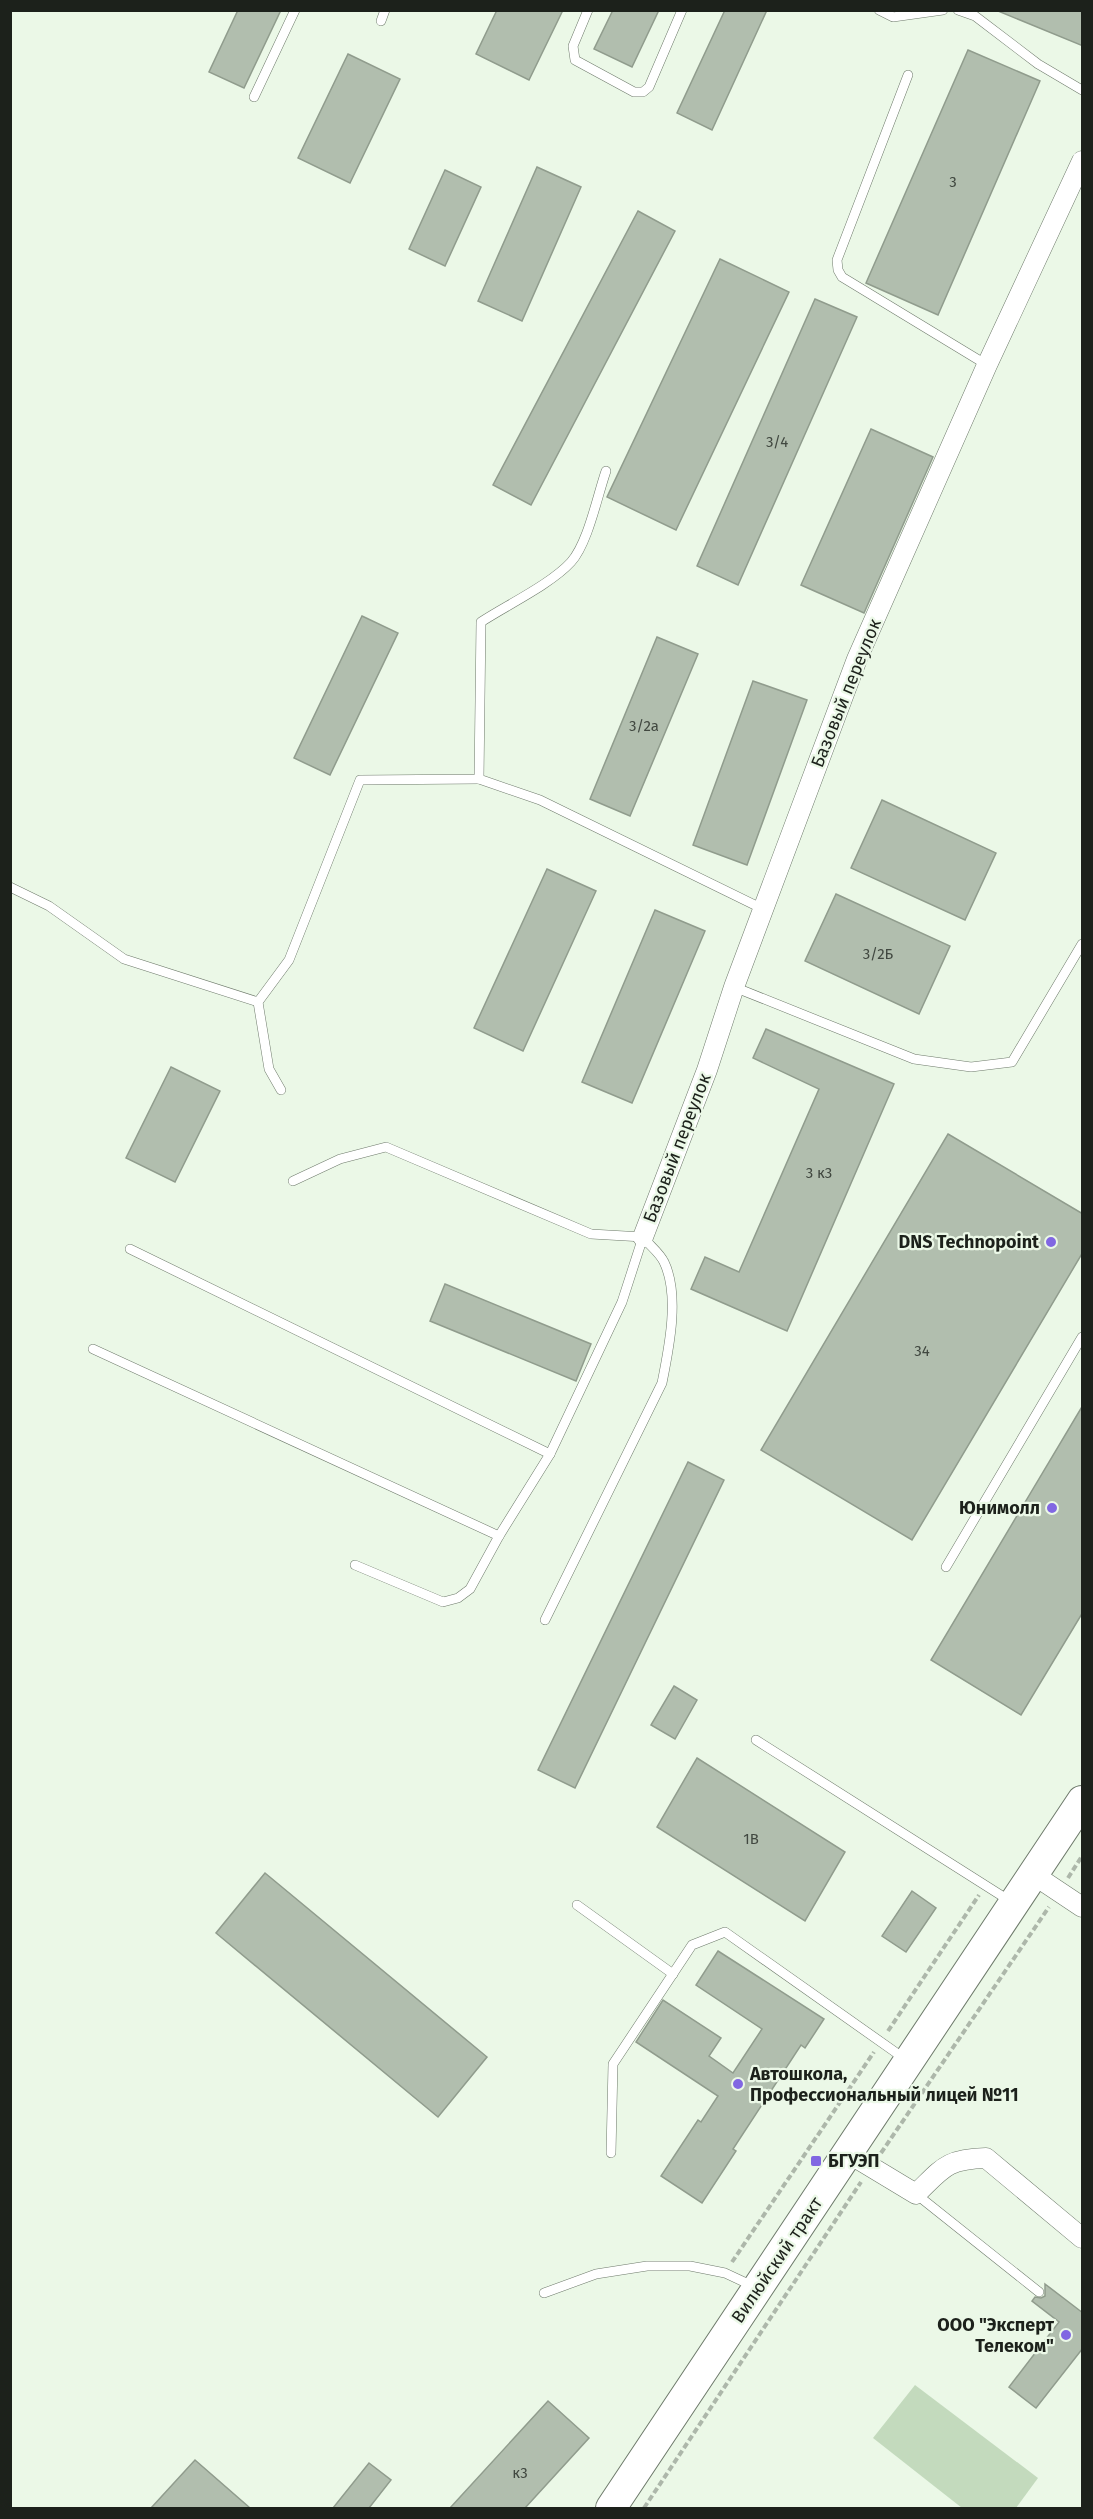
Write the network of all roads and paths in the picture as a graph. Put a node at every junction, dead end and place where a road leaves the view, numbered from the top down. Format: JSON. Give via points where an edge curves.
{"nodes":[{"id":1,"x":295,"y":10,"type":"edge"},
{"id":2,"x":385,"y":10,"type":"edge"},
{"id":3,"x":588,"y":10,"type":"edge"},
{"id":4,"x":681,"y":10,"type":"edge"},
{"id":5,"x":879,"y":10,"type":"edge"},
{"id":6,"x":943,"y":10,"type":"edge"},
{"id":7,"x":958,"y":10,"type":"edge"},
{"id":8,"x":381,"y":21,"type":"dead end"},
{"id":9,"x":908,"y":75,"type":"dead end"},
{"id":10,"x":1083,"y":90,"type":"edge"},
{"id":11,"x":254,"y":97,"type":"dead end"},
{"id":12,"x":1083,"y":161,"type":"edge"},
{"id":13,"x":987,"y":365,"type":"junction"},
{"id":14,"x":606,"y":471,"type":"dead end"},
{"id":15,"x":480,"y":779,"type":"junction"},
{"id":16,"x":10,"y":886,"type":"edge"},
{"id":17,"x":764,"y":909,"type":"junction"},
{"id":18,"x":1083,"y":944,"type":"edge"},
{"id":19,"x":734,"y":987,"type":"junction"},
{"id":20,"x":258,"y":1002,"type":"junction"},
{"id":21,"x":281,"y":1090,"type":"dead end"},
{"id":22,"x":293,"y":1181,"type":"dead end"},
{"id":23,"x":643,"y":1237,"type":"junction"},
{"id":24,"x":130,"y":1249,"type":"dead end"},
{"id":25,"x":1083,"y":1337,"type":"edge"},
{"id":26,"x":93,"y":1349,"type":"dead end"},
{"id":27,"x":550,"y":1454,"type":"junction"},
{"id":28,"x":499,"y":1536,"type":"junction"},
{"id":29,"x":355,"y":1565,"type":"dead end"},
{"id":30,"x":946,"y":1567,"type":"dead end"},
{"id":31,"x":545,"y":1620,"type":"dead end"},
{"id":32,"x":756,"y":1740,"type":"dead end"},
{"id":33,"x":1083,"y":1802,"type":"edge"},
{"id":34,"x":1034,"y":1875,"type":"junction"},
{"id":35,"x":985,"y":1885,"type":"junction"},
{"id":36,"x":1015,"y":1904,"type":"junction"},
{"id":37,"x":577,"y":1905,"type":"dead end"},
{"id":38,"x":1083,"y":1907,"type":"edge"},
{"id":39,"x":673,"y":1974,"type":"junction"},
{"id":40,"x":881,"y":2042,"type":"junction"},
{"id":41,"x":909,"y":2062,"type":"junction"},
{"id":42,"x":611,"y":2152,"type":"dead end"},
{"id":43,"x":848,"y":2153,"type":"junction"},
{"id":44,"x":916,"y":2194,"type":"junction"},
{"id":45,"x":1083,"y":2238,"type":"edge"},
{"id":46,"x":725,"y":2273,"type":"junction"},
{"id":47,"x":758,"y":2289,"type":"junction"},
{"id":48,"x":1039,"y":2292,"type":"dead end"},
{"id":49,"x":544,"y":2294,"type":"dead end"},
{"id":50,"x":611,"y":2508,"type":"edge"}],
"edges":[{"from":1,"to":11,"type":"lane"},
{"from":2,"to":8,"type":"lane"},
{"from":3,"to":4,"type":"lane","via":[[573,46],[575,60],[634,92],[643,92],[649,87]]},
{"from":5,"to":6,"type":"lane","via":[[893,17]]},
{"from":7,"to":10,"type":"lane","via":[[975,16],[1038,64]]},
{"from":9,"to":13,"type":"lane","via":[[837,260],[838,270],[842,277]]},
{"from":12,"to":13,"type":"street","name":"Базовый переулок"},
{"from":13,"to":17,"type":"street","name":"Базовый переулок","via":[[857,659]]},
{"from":14,"to":15,"type":"lane","via":[[572,561],[551,579],[481,622]]},
{"from":15,"to":17,"type":"lane","via":[[540,800]]},
{"from":15,"to":20,"type":"lane","via":[[360,780],[289,960]]},
{"from":16,"to":20,"type":"lane","via":[[49,906],[124,959]]},
{"from":17,"to":19,"type":"street","name":"Базовый переулок"},
{"from":18,"to":19,"type":"lane","via":[[1012,1062],[971,1067],[914,1059]]},
{"from":19,"to":23,"type":"street","name":"Базовый переулок","via":[[707,1070]]},
{"from":20,"to":21,"type":"lane","via":[[269,1069]]},
{"from":22,"to":23,"type":"lane","via":[[340,1159],[386,1147],[591,1234]]},
{"from":23,"to":27,"type":"lane","via":[[622,1302]]},
{"from":23,"to":31,"type":"lane","via":[[664,1262],[672,1294],[670,1341],[662,1383]]},
{"from":24,"to":27,"type":"lane"},
{"from":25,"to":30,"type":"lane"},
{"from":26,"to":28,"type":"lane"},
{"from":27,"to":28,"type":"lane"},
{"from":28,"to":29,"type":"lane","via":[[470,1589],[443,1602]]},
{"from":32,"to":35,"type":"lane"},
{"from":33,"to":34,"type":"main road","name":"Вилюйский тракт"},
{"from":34,"to":36,"type":"main road","name":"Вилюйский тракт"},
{"from":34,"to":38,"type":"street"},
{"from":35,"to":36,"type":"lane"},
{"from":35,"to":40,"type":"path"},
{"from":36,"to":41,"type":"main road","name":"Вилюйский тракт"},
{"from":37,"to":39,"type":"lane"},
{"from":39,"to":40,"type":"lane","via":[[692,1946],[725,1932]]},
{"from":39,"to":42,"type":"lane","via":[[613,2064]]},
{"from":40,"to":41,"type":"lane"},
{"from":40,"to":46,"type":"path"},
{"from":41,"to":43,"type":"main road","name":"Вилюйский тракт"},
{"from":43,"to":44,"type":"street"},
{"from":43,"to":47,"type":"main road","name":"Вилюйский тракт"},
{"from":44,"to":45,"type":"street","via":[[945,2165],[986,2158]]},
{"from":44,"to":48,"type":"lane"},
{"from":46,"to":47,"type":"lane"},
{"from":46,"to":49,"type":"lane","via":[[690,2266],[647,2266],[596,2274]]},
{"from":47,"to":50,"type":"main road","name":"Вилюйский тракт"}]}
